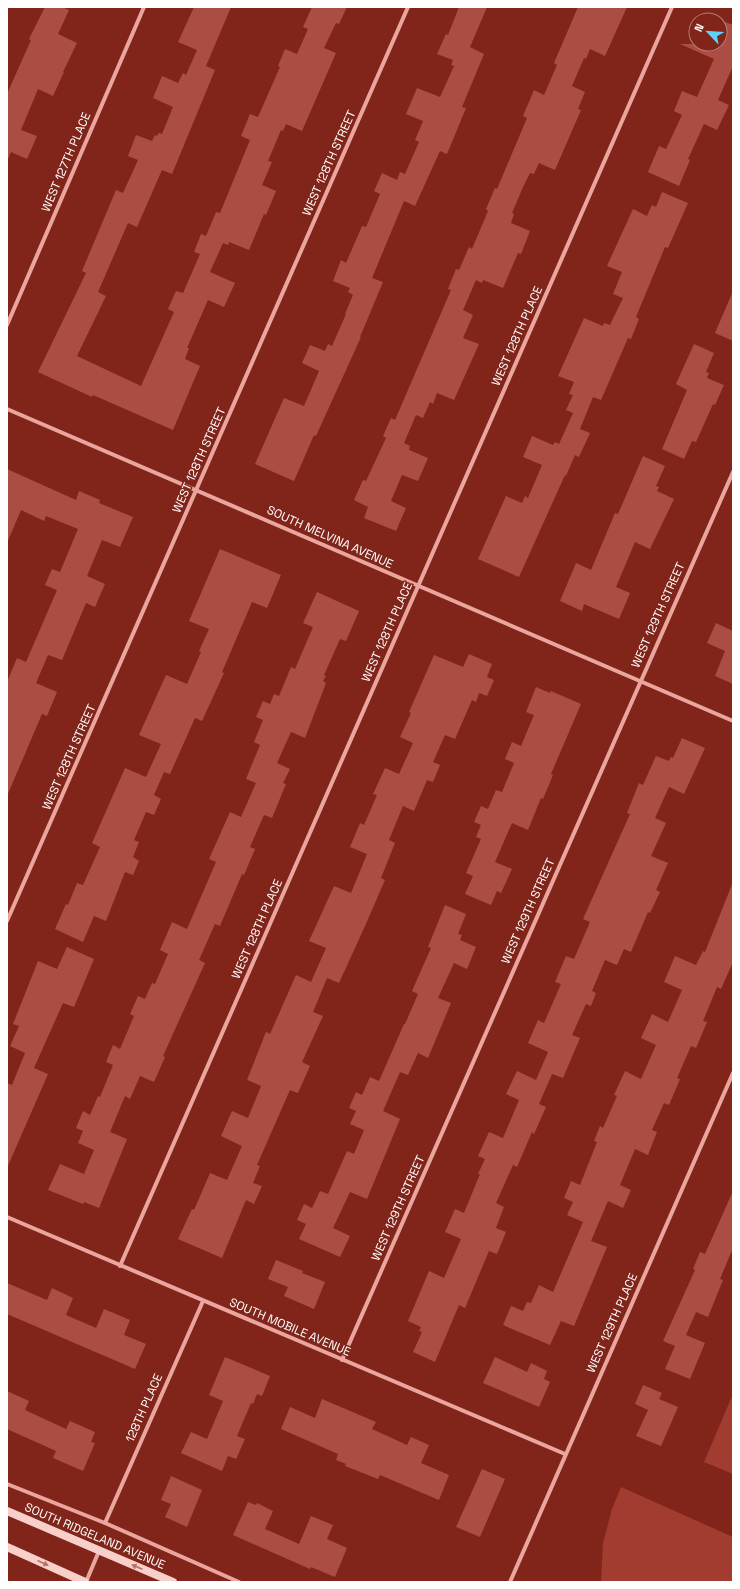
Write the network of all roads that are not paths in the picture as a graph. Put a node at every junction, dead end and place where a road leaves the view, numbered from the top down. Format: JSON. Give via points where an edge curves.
{"nodes":[{"id":1,"x":144,"y":7,"type":"edge"},
{"id":2,"x":408,"y":7,"type":"edge"},
{"id":3,"x":672,"y":7,"type":"edge"},
{"id":4,"x":7,"y":325,"type":"edge"},
{"id":5,"x":7,"y":409,"type":"edge"},
{"id":6,"x":733,"y":472,"type":"edge"},
{"id":7,"x":197,"y":490,"type":"junction"},
{"id":8,"x":418,"y":587,"type":"junction"},
{"id":9,"x":640,"y":681,"type":"junction"},
{"id":10,"x":733,"y":721,"type":"edge"},
{"id":11,"x":7,"y":921,"type":"edge"},
{"id":12,"x":733,"y":1073,"type":"edge"},
{"id":13,"x":7,"y":1217,"type":"edge"},
{"id":14,"x":120,"y":1266,"type":"junction"},
{"id":15,"x":203,"y":1301,"type":"junction"},
{"id":16,"x":342,"y":1360,"type":"junction"},
{"id":17,"x":565,"y":1454,"type":"junction"},
{"id":18,"x":7,"y":1484,"type":"edge"},
{"id":19,"x":7,"y":1512,"type":"edge"},
{"id":20,"x":105,"y":1523,"type":"junction"},
{"id":21,"x":7,"y":1547,"type":"edge"},
{"id":22,"x":100,"y":1550,"type":"junction"},
{"id":23,"x":85,"y":1582,"type":"edge"},
{"id":24,"x":173,"y":1582,"type":"edge"},
{"id":25,"x":239,"y":1582,"type":"edge"},
{"id":26,"x":510,"y":1582,"type":"edge"}],
"edges":[{"from":1,"to":4,"type":"street","name":"WEST 127TH PLACE"},
{"from":2,"to":7,"type":"street","name":"WEST 128TH STREET"},
{"from":3,"to":8,"type":"street","name":"WEST 128TH PLACE"},
{"from":5,"to":7,"type":"street","name":"SOUTH MELVINA AVENUE"},
{"from":6,"to":9,"type":"street","name":"WEST 129TH STREET"},
{"from":7,"to":8,"type":"street","name":"SOUTH MELVINA AVENUE"},
{"from":7,"to":11,"type":"street","name":"WEST 128TH STREET"},
{"from":8,"to":9,"type":"street","name":"SOUTH MELVINA AVENUE"},
{"from":8,"to":14,"type":"street","name":"WEST 128TH PLACE"},
{"from":9,"to":10,"type":"street","name":"SOUTH MELVINA AVENUE"},
{"from":9,"to":16,"type":"street","name":"WEST 129TH STREET"},
{"from":12,"to":17,"type":"street","name":"WEST 129TH PLACE"},
{"from":13,"to":14,"type":"street","name":"SOUTH MOBILE AVENUE"},
{"from":14,"to":15,"type":"street","name":"SOUTH MOBILE AVENUE"},
{"from":15,"to":16,"type":"street","name":"SOUTH MOBILE AVENUE"},
{"from":15,"to":20,"type":"street","name":"128TH PLACE"},
{"from":16,"to":17,"type":"street","name":"SOUTH MOBILE AVENUE"},
{"from":17,"to":26,"type":"street","name":"WEST 129TH PLACE"},
{"from":18,"to":20,"type":"street"},
{"from":19,"to":22,"type":"main road","name":"SOUTH RIDGELAND AVENUE"},
{"from":20,"to":25,"type":"street"},
{"from":21,"to":23,"type":"main road","one_way":true},
{"from":22,"to":23,"type":"street"},
{"from":24,"to":22,"type":"main road","name":"SOUTH RIDGELAND AVENUE","one_way":true}]}
